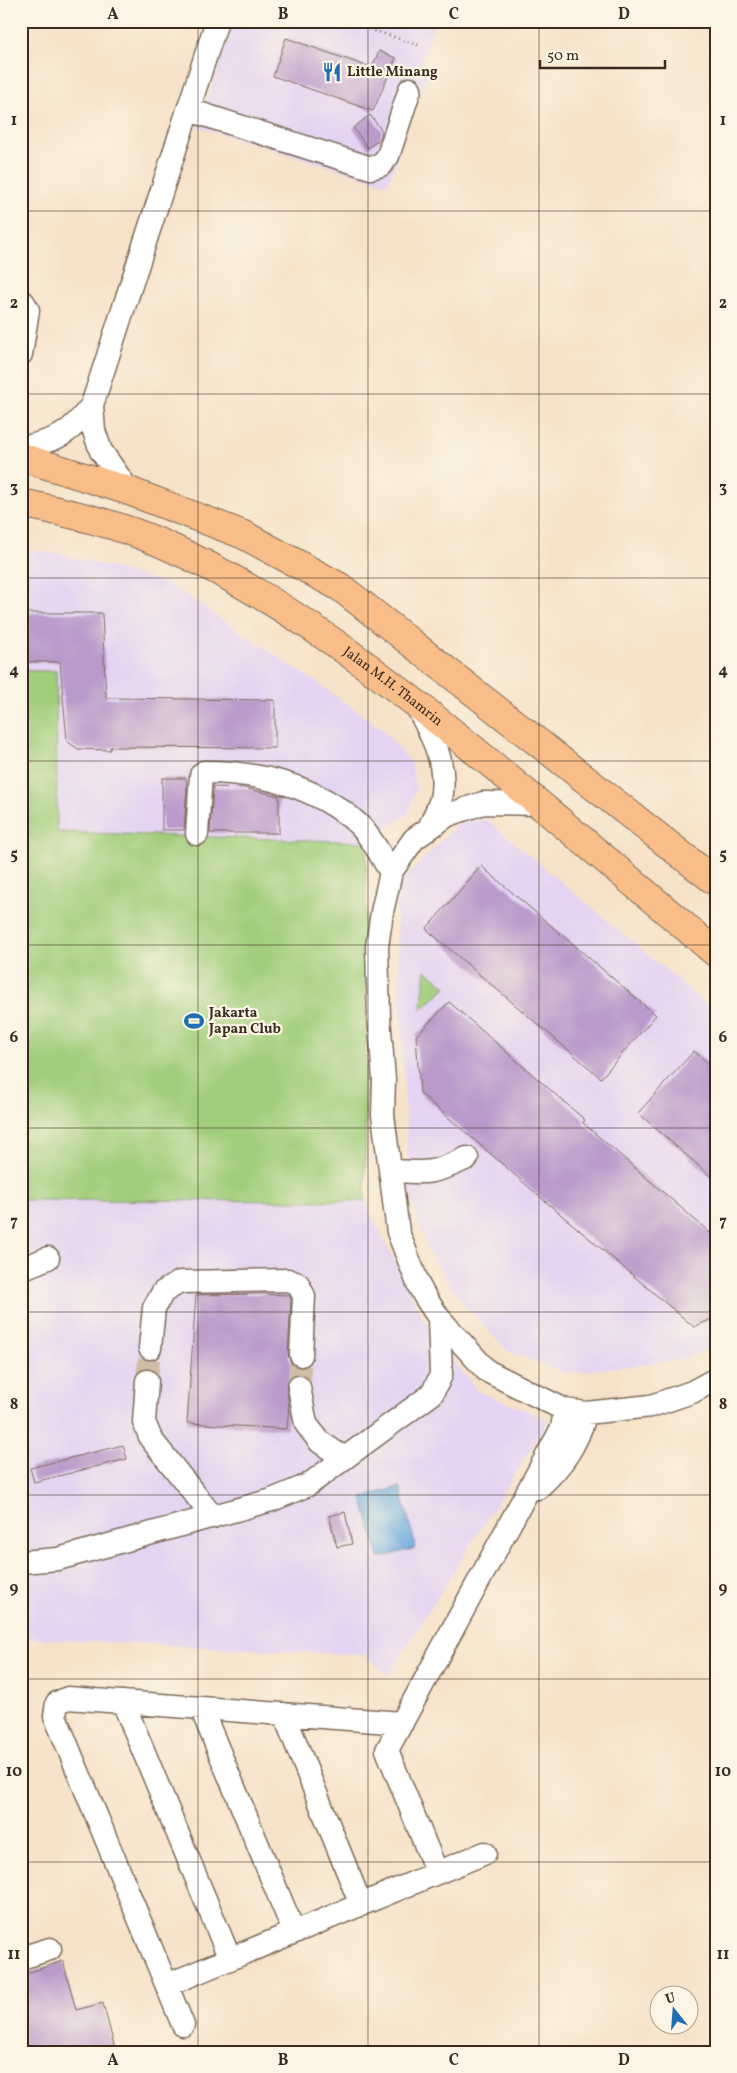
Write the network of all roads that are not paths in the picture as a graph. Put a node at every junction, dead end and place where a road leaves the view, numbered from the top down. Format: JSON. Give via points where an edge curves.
{"nodes":[{"id":1,"x":217,"y":21,"type":"edge"},
{"id":2,"x":410,"y":89,"type":"dead end"},
{"id":3,"x":189,"y":110,"type":"junction"},
{"id":4,"x":21,"y":303,"type":"edge"},
{"id":5,"x":21,"y":354,"type":"edge"},
{"id":6,"x":92,"y":405,"type":"junction"},
{"id":7,"x":21,"y":448,"type":"edge"},
{"id":8,"x":21,"y":456,"type":"edge"},
{"id":9,"x":129,"y":491,"type":"junction"},
{"id":10,"x":21,"y":503,"type":"edge"},
{"id":11,"x":176,"y":508,"type":"junction"},
{"id":12,"x":161,"y":543,"type":"junction"},
{"id":13,"x":414,"y":700,"type":"junction"},
{"id":14,"x":540,"y":804,"type":"junction"},
{"id":15,"x":430,"y":826,"type":"junction"},
{"id":16,"x":197,"y":834,"type":"dead end"},
{"id":17,"x":392,"y":872,"type":"junction"},
{"id":18,"x":716,"y":882,"type":"edge"},
{"id":19,"x":716,"y":952,"type":"edge"},
{"id":20,"x":467,"y":1158,"type":"dead end"},
{"id":21,"x":390,"y":1170,"type":"junction"},
{"id":22,"x":48,"y":1258,"type":"dead end"},
{"id":23,"x":21,"y":1269,"type":"edge"},
{"id":24,"x":439,"y":1318,"type":"junction"},
{"id":25,"x":150,"y":1348,"type":"tunnel mouth"},
{"id":26,"x":301,"y":1355,"type":"tunnel mouth"},
{"id":27,"x":716,"y":1379,"type":"edge"},
{"id":28,"x":146,"y":1380,"type":"tunnel mouth"},
{"id":29,"x":299,"y":1387,"type":"tunnel mouth"},
{"id":30,"x":576,"y":1412,"type":"junction"},
{"id":31,"x":344,"y":1458,"type":"junction"},
{"id":32,"x":213,"y":1517,"type":"junction"},
{"id":33,"x":21,"y":1562,"type":"edge"},
{"id":34,"x":122,"y":1702,"type":"junction"},
{"id":35,"x":201,"y":1708,"type":"junction"},
{"id":36,"x":284,"y":1714,"type":"junction"},
{"id":37,"x":402,"y":1723,"type":"junction"},
{"id":38,"x":485,"y":1853,"type":"dead end"},
{"id":39,"x":437,"y":1873,"type":"junction"},
{"id":40,"x":361,"y":1905,"type":"junction"},
{"id":41,"x":294,"y":1932,"type":"junction"},
{"id":42,"x":50,"y":1949,"type":"dead end"},
{"id":43,"x":21,"y":1958,"type":"edge"},
{"id":44,"x":230,"y":1959,"type":"junction"},
{"id":45,"x":167,"y":1985,"type":"junction"},
{"id":46,"x":183,"y":2025,"type":"dead end"}],
"edges":[{"from":1,"to":3,"type":"street"},
{"from":2,"to":3,"type":"street","via":[[388,156],[381,165],[371,168]]},
{"from":3,"to":6,"type":"street"},
{"from":4,"to":5,"type":"street","via":[[28,310]]},
{"from":6,"to":7,"type":"street","via":[[77,426],[51,442]]},
{"from":6,"to":9,"type":"street","via":[[94,431],[101,451]]},
{"from":8,"to":9,"type":"main road"},
{"from":9,"to":11,"type":"main road"},
{"from":10,"to":12,"type":"main road","name":"Jalan M.H. Thamrin","via":[[80,516]]},
{"from":11,"to":12,"type":"main road"},
{"from":11,"to":18,"type":"main road","via":[[244,535],[340,587]]},
{"from":12,"to":13,"type":"main road","name":"Jalan M.H. Thamrin","via":[[264,596]]},
{"from":13,"to":14,"type":"main road","name":"Jalan M.H. Thamrin"},
{"from":13,"to":15,"type":"street","via":[[437,746],[442,767],[442,795]]},
{"from":14,"to":15,"type":"street","via":[[483,803],[462,809]]},
{"from":14,"to":19,"type":"main road","name":"Jalan M.H. Thamrin"},
{"from":15,"to":17,"type":"street","via":[[414,839]]},
{"from":16,"to":17,"type":"street","via":[[201,775],[204,772],[275,780],[327,802],[360,826]]},
{"from":17,"to":21,"type":"street","via":[[377,947],[384,1079],[382,1115]]},
{"from":20,"to":21,"type":"street","via":[[446,1169],[422,1174]]},
{"from":21,"to":24,"type":"street","via":[[398,1232],[419,1286]]},
{"from":22,"to":23,"type":"street"},
{"from":24,"to":30,"type":"street","via":[[487,1371]]},
{"from":24,"to":31,"type":"street","via":[[441,1375],[432,1394]]},
{"from":25,"to":26,"type":"street","via":[[154,1308],[162,1292],[180,1282],[288,1280],[298,1284],[304,1296]]},
{"from":27,"to":30,"type":"street","via":[[692,1392],[651,1406]]},
{"from":28,"to":32,"type":"street","via":[[144,1422],[151,1439]]},
{"from":29,"to":31,"type":"street","via":[[306,1424],[320,1442]]},
{"from":30,"to":37,"type":"street","via":[[562,1428]]},
{"from":31,"to":32,"type":"street","via":[[308,1485],[272,1500]]},
{"from":32,"to":33,"type":"street","via":[[58,1559]]},
{"from":34,"to":35,"type":"street"},
{"from":34,"to":44,"type":"street"},
{"from":34,"to":45,"type":"street","via":[[68,1698],[57,1703],[55,1716]]},
{"from":35,"to":36,"type":"street"},
{"from":35,"to":41,"type":"street"},
{"from":36,"to":37,"type":"street"},
{"from":36,"to":40,"type":"street"},
{"from":37,"to":39,"type":"street","via":[[387,1750]]},
{"from":38,"to":39,"type":"street"},
{"from":39,"to":40,"type":"street"},
{"from":40,"to":41,"type":"street"},
{"from":41,"to":44,"type":"street"},
{"from":42,"to":43,"type":"street"},
{"from":44,"to":45,"type":"street"},
{"from":45,"to":46,"type":"street"}]}
